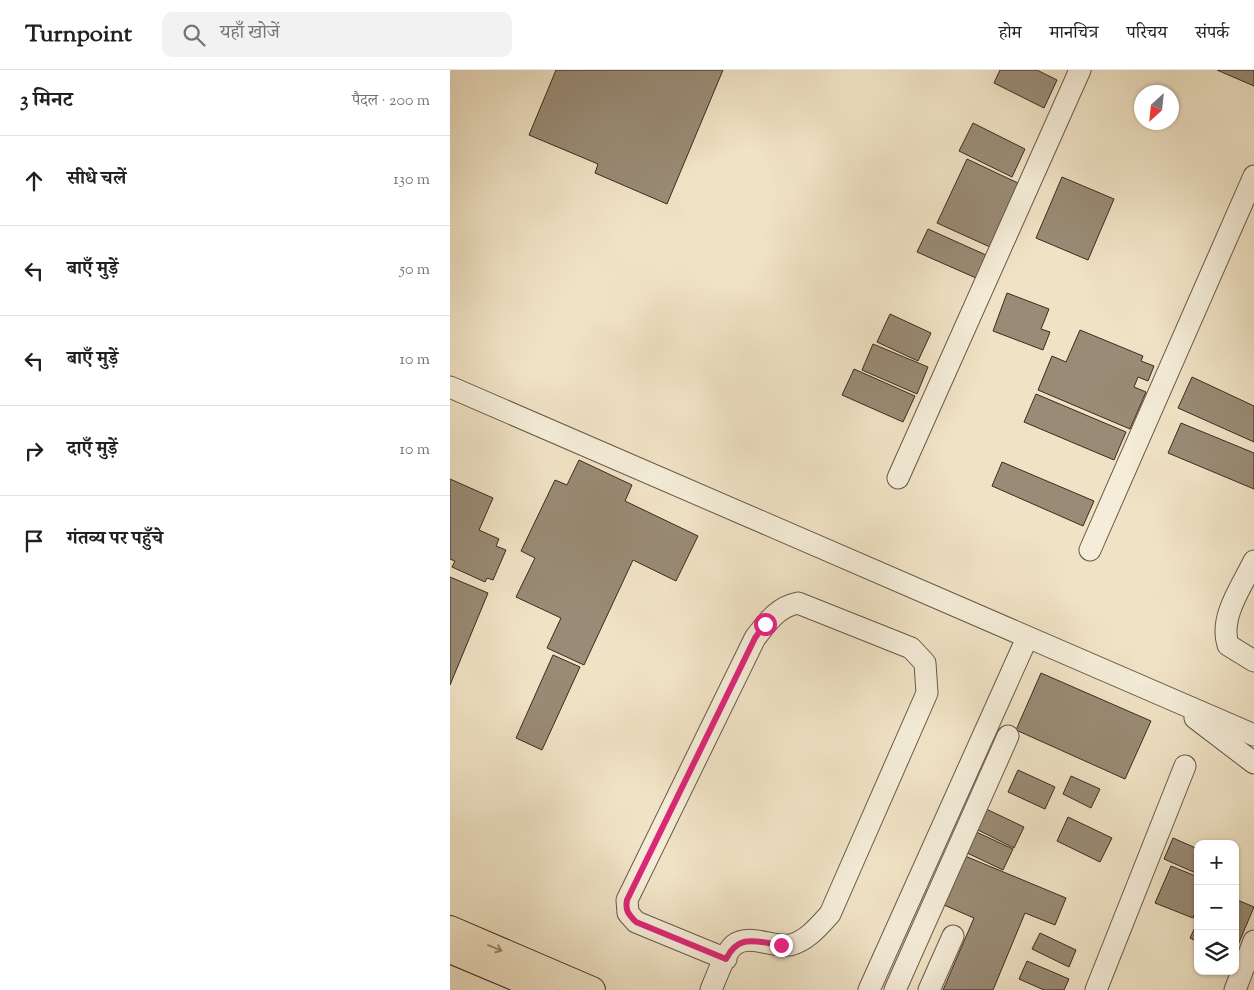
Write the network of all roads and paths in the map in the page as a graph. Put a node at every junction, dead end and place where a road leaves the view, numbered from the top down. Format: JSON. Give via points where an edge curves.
{"nodes":[{"id":1,"x":1080,"y":70,"type":"edge"},
{"id":2,"x":1254,"y":176,"type":"edge"},
{"id":3,"x":450,"y":387,"type":"edge"},
{"id":4,"x":898,"y":478,"type":"dead end"},
{"id":5,"x":1090,"y":550,"type":"dead end"},
{"id":6,"x":1254,"y":561,"type":"edge"},
{"id":7,"x":1027,"y":638,"type":"junction"},
{"id":8,"x":1254,"y":661,"type":"edge"},
{"id":9,"x":1173,"y":702,"type":"junction"},
{"id":10,"x":1254,"y":735,"type":"edge"},
{"id":11,"x":1008,"y":736,"type":"dead end"},
{"id":12,"x":1254,"y":763,"type":"edge"},
{"id":13,"x":1185,"y":766,"type":"dead end"},
{"id":14,"x":450,"y":928,"type":"edge"},
{"id":15,"x":953,"y":936,"type":"dead end"},
{"id":16,"x":1254,"y":941,"type":"edge"},
{"id":17,"x":450,"y":950,"type":"edge"},
{"id":18,"x":726,"y":959,"type":"junction"},
{"id":19,"x":545,"y":990,"type":"edge"},
{"id":20,"x":592,"y":990,"type":"edge"},
{"id":21,"x":711,"y":990,"type":"edge"},
{"id":22,"x":869,"y":990,"type":"edge"},
{"id":23,"x":895,"y":990,"type":"edge"},
{"id":24,"x":930,"y":990,"type":"edge"},
{"id":25,"x":1096,"y":990,"type":"edge"},
{"id":26,"x":1235,"y":990,"type":"edge"}],
"edges":[{"from":1,"to":4,"type":"street"},
{"from":2,"to":5,"type":"street"},
{"from":3,"to":7,"type":"street"},
{"from":6,"to":8,"type":"street","via":[[1224,631],[1228,645]]},
{"from":7,"to":9,"type":"street"},
{"from":7,"to":22,"type":"street"},
{"from":9,"to":10,"type":"street"},
{"from":9,"to":12,"type":"street"},
{"from":11,"to":23,"type":"street"},
{"from":13,"to":25,"type":"street"},
{"from":14,"to":20,"type":"main road","one_way":true},
{"from":15,"to":24,"type":"street"},
{"from":16,"to":26,"type":"street"},
{"from":17,"to":19,"type":"main road"},
{"from":18,"to":18,"type":"street","via":[[732,946],[745,940],[791,944],[814,931],[830,914],[927,693],[925,663],[910,648],[798,603],[777,612],[755,638],[627,900],[628,913],[636,922]]},
{"from":18,"to":21,"type":"street"}]}
